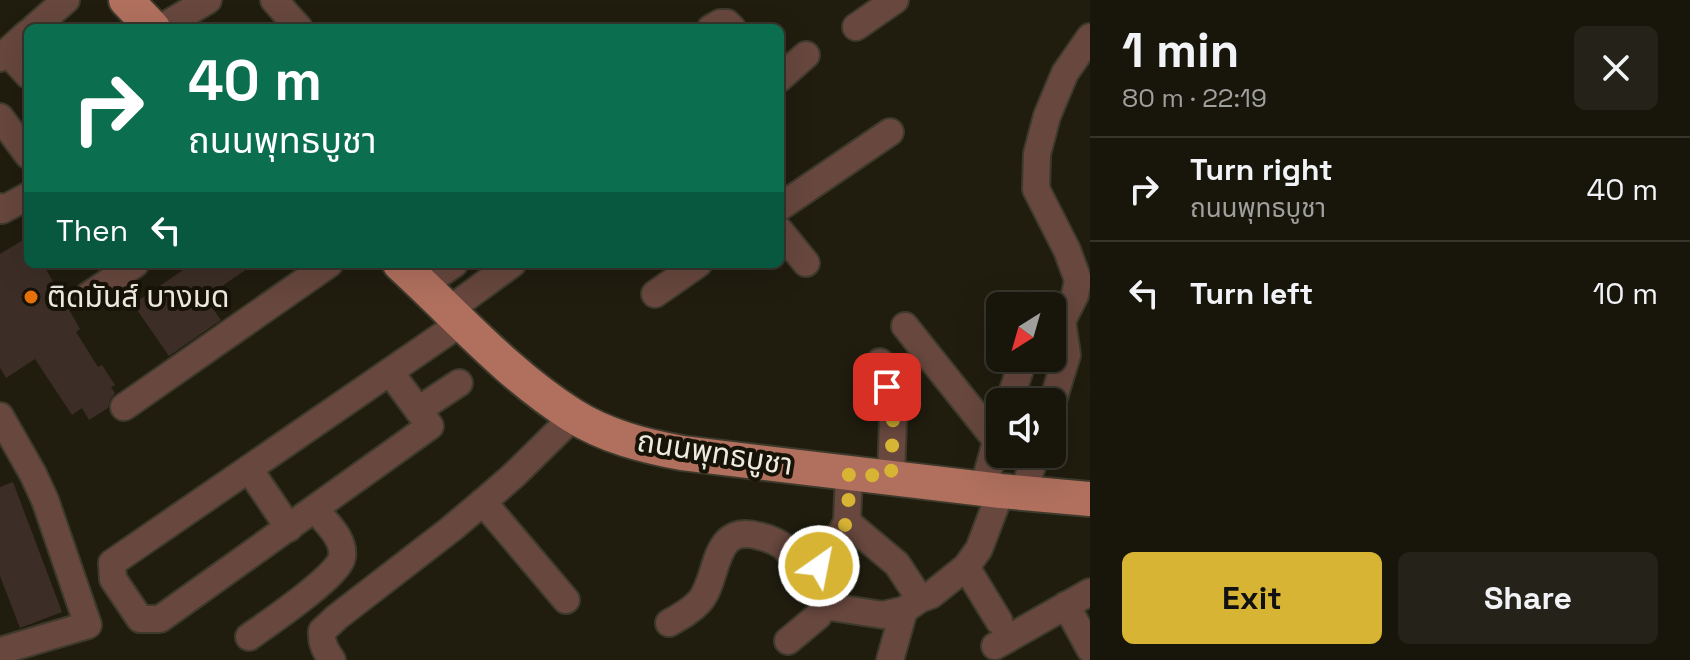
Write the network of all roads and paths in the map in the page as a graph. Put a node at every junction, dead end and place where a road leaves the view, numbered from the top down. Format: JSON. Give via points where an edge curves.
{"nodes":[{"id":1,"x":66,"y":0,"type":"edge"},
{"id":2,"x":126,"y":0,"type":"edge"},
{"id":3,"x":208,"y":0,"type":"edge"},
{"id":4,"x":274,"y":0,"type":"edge"},
{"id":5,"x":895,"y":0,"type":"edge"},
{"id":6,"x":39,"y":24,"type":"edge"},
{"id":7,"x":149,"y":24,"type":"edge"},
{"id":8,"x":168,"y":24,"type":"edge"},
{"id":9,"x":295,"y":24,"type":"edge"},
{"id":10,"x":856,"y":27,"type":"dead end"},
{"id":11,"x":24,"y":37,"type":"edge"},
{"id":12,"x":1090,"y":37,"type":"edge"},
{"id":13,"x":4,"y":55,"type":"edge"},
{"id":14,"x":806,"y":55,"type":"dead end"},
{"id":15,"x":24,"y":72,"type":"edge"},
{"id":16,"x":784,"y":74,"type":"edge"},
{"id":17,"x":0,"y":117,"type":"edge"},
{"id":18,"x":890,"y":132,"type":"dead end"},
{"id":19,"x":24,"y":150,"type":"edge"},
{"id":20,"x":24,"y":198,"type":"edge"},
{"id":21,"x":784,"y":204,"type":"edge"},
{"id":22,"x":0,"y":207,"type":"edge"},
{"id":23,"x":784,"y":236,"type":"edge"},
{"id":24,"x":806,"y":263,"type":"dead end"},
{"id":25,"x":129,"y":268,"type":"edge"},
{"id":26,"x":323,"y":268,"type":"edge"},
{"id":27,"x":438,"y":268,"type":"edge"},
{"id":28,"x":508,"y":268,"type":"edge"},
{"id":29,"x":692,"y":268,"type":"edge"},
{"id":30,"x":411,"y":275,"type":"edge"},
{"id":31,"x":655,"y":294,"type":"dead end"},
{"id":32,"x":88,"y":296,"type":"dead end"},
{"id":33,"x":1066,"y":310,"type":"edge"},
{"id":34,"x":456,"y":316,"type":"junction"},
{"id":35,"x":905,"y":326,"type":"dead end"},
{"id":36,"x":880,"y":362,"type":"dead end"},
{"id":37,"x":390,"y":372,"type":"junction"},
{"id":38,"x":459,"y":383,"type":"dead end"},
{"id":39,"x":124,"y":407,"type":"dead end"},
{"id":40,"x":418,"y":410,"type":"junction"},
{"id":41,"x":0,"y":416,"type":"edge"},
{"id":42,"x":574,"y":416,"type":"junction"},
{"id":43,"x":986,"y":420,"type":"edge"},
{"id":44,"x":1000,"y":468,"type":"edge"},
{"id":45,"x":1023,"y":468,"type":"edge"},
{"id":46,"x":249,"y":469,"type":"junction"},
{"id":47,"x":849,"y":473,"type":"junction"},
{"id":48,"x":891,"y":477,"type":"junction"},
{"id":49,"x":1002,"y":491,"type":"junction"},
{"id":50,"x":1090,"y":499,"type":"edge"},
{"id":51,"x":483,"y":502,"type":"junction"},
{"id":52,"x":315,"y":509,"type":"junction"},
{"id":53,"x":847,"y":522,"type":"junction"},
{"id":54,"x":289,"y":528,"type":"junction"},
{"id":55,"x":819,"y":566,"type":"junction"},
{"id":56,"x":966,"y":567,"type":"junction"},
{"id":57,"x":1090,"y":592,"type":"edge"},
{"id":58,"x":566,"y":600,"type":"dead end"},
{"id":59,"x":912,"y":605,"type":"junction"},
{"id":60,"x":1066,"y":605,"type":"junction"},
{"id":61,"x":824,"y":606,"type":"junction"},
{"id":62,"x":669,"y":623,"type":"dead end"},
{"id":63,"x":249,"y":637,"type":"dead end"},
{"id":64,"x":788,"y":641,"type":"dead end"},
{"id":65,"x":1090,"y":649,"type":"edge"},
{"id":66,"x":0,"y":651,"type":"edge"},
{"id":67,"x":332,"y":660,"type":"edge"},
{"id":68,"x":890,"y":660,"type":"edge"}],
"edges":[{"from":1,"to":6,"type":"street"},
{"from":2,"to":7,"type":"main road"},
{"from":3,"to":8,"type":"street"},
{"from":4,"to":9,"type":"street"},
{"from":5,"to":10,"type":"street"},
{"from":11,"to":13,"type":"street"},
{"from":12,"to":33,"type":"street","via":[[1065,73],[1037,154],[1036,189],[1078,280]]},
{"from":13,"to":15,"type":"street"},
{"from":14,"to":16,"type":"street"},
{"from":17,"to":19,"type":"street"},
{"from":18,"to":21,"type":"street"},
{"from":20,"to":22,"type":"street"},
{"from":23,"to":24,"type":"street"},
{"from":25,"to":32,"type":"street"},
{"from":26,"to":39,"type":"street"},
{"from":27,"to":30,"type":"street"},
{"from":28,"to":34,"type":"street"},
{"from":29,"to":31,"type":"street"},
{"from":30,"to":34,"type":"main road","name":"ถนนพุทธบูชา"},
{"from":34,"to":37,"type":"street"},
{"from":34,"to":42,"type":"main road","name":"ถนนพุทธบูชา","via":[[526,382]]},
{"from":35,"to":43,"type":"street"},
{"from":36,"to":48,"type":"street","via":[[893,420]]},
{"from":37,"to":40,"type":"street"},
{"from":37,"to":46,"type":"street"},
{"from":38,"to":40,"type":"street"},
{"from":40,"to":52,"type":"street","via":[[430,426]]},
{"from":41,"to":66,"type":"street","via":[[45,500],[88,625]]},
{"from":42,"to":47,"type":"main road","name":"ถนนพุทธบูชา","via":[[657,448]]},
{"from":42,"to":51,"type":"street"},
{"from":44,"to":49,"type":"street"},
{"from":45,"to":49,"type":"street"},
{"from":46,"to":54,"type":"street"},
{"from":46,"to":54,"type":"street","via":[[112,563],[113,579],[140,619],[160,619]]},
{"from":47,"to":48,"type":"main road","name":"ถนนพุทธบูชา"},
{"from":47,"to":53,"type":"street"},
{"from":48,"to":49,"type":"main road","name":"ถนนพุทธบูชา"},
{"from":49,"to":50,"type":"main road","name":"ถนนพุทธบูชา"},
{"from":49,"to":56,"type":"street","via":[[979,549]]},
{"from":51,"to":58,"type":"street"},
{"from":51,"to":67,"type":"street","via":[[322,631]]},
{"from":52,"to":54,"type":"street"},
{"from":52,"to":63,"type":"street","via":[[341,545],[338,566]]},
{"from":53,"to":55,"type":"street","via":[[838,538],[824,547]]},
{"from":53,"to":59,"type":"street","via":[[897,564]]},
{"from":55,"to":61,"type":"street"},
{"from":55,"to":62,"type":"street","via":[[801,563],[757,535],[729,538],[700,601]]},
{"from":56,"to":59,"type":"street"},
{"from":56,"to":60,"type":"street","via":[[997,634]]},
{"from":57,"to":60,"type":"street"},
{"from":59,"to":61,"type":"street","via":[[883,615]]},
{"from":59,"to":68,"type":"street"},
{"from":60,"to":65,"type":"street"},
{"from":61,"to":64,"type":"street"}]}
